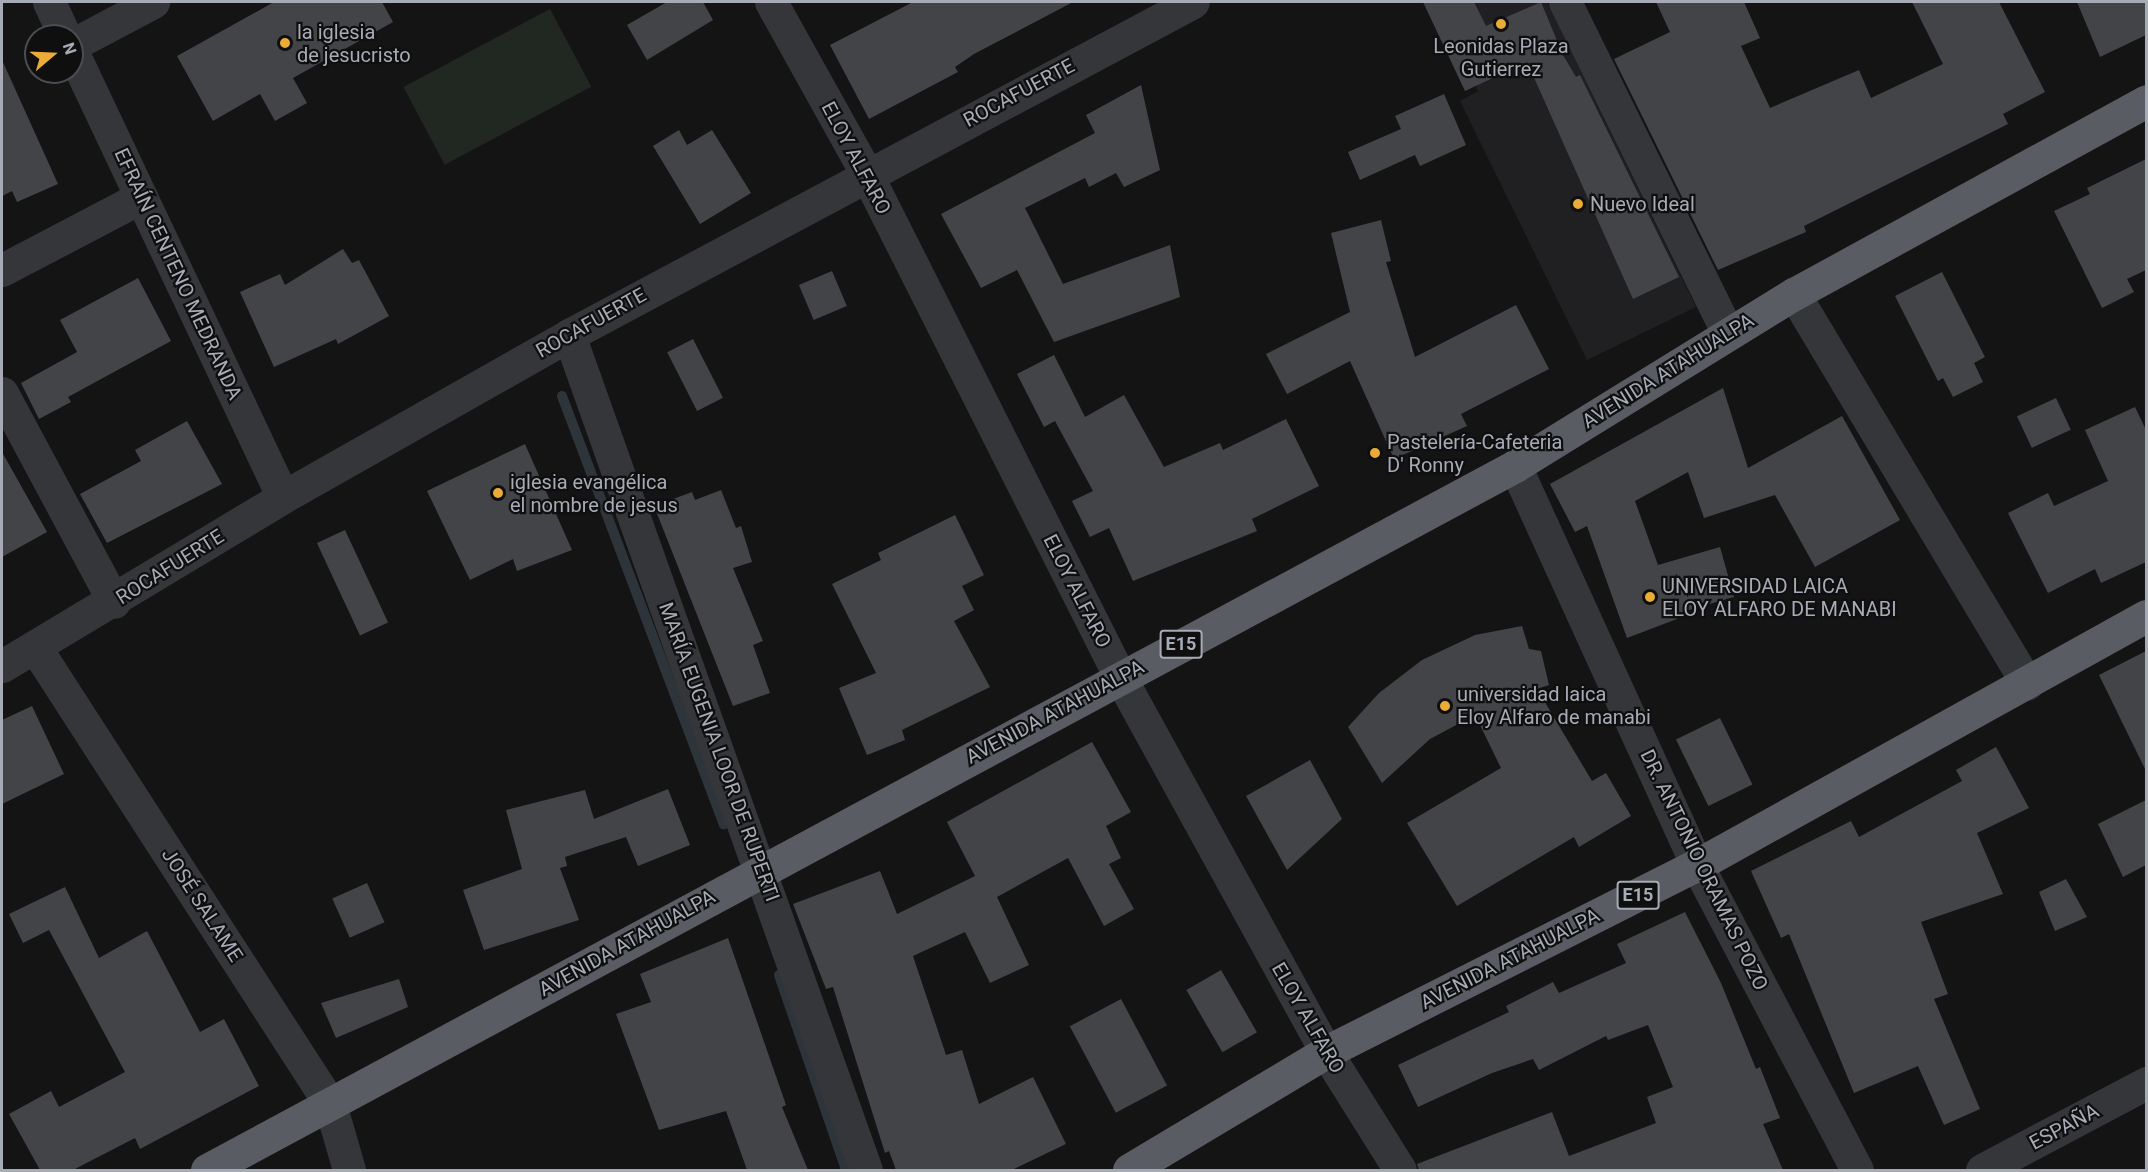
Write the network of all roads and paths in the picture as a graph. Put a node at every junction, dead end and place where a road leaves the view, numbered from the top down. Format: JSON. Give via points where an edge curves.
{"nodes":[{"id":1,"x":49,"y":2,"type":"edge"},
{"id":2,"x":153,"y":2,"type":"edge"},
{"id":3,"x":771,"y":2,"type":"edge"},
{"id":4,"x":1192,"y":2,"type":"edge"},
{"id":5,"x":1565,"y":2,"type":"edge"},
{"id":6,"x":59,"y":24,"type":"edge"},
{"id":7,"x":84,"y":39,"type":"edge"},
{"id":8,"x":84,"y":76,"type":"edge"},
{"id":9,"x":2146,"y":101,"type":"edge"},
{"id":10,"x":866,"y":173,"type":"junction"},
{"id":11,"x":141,"y":197,"type":"junction"},
{"id":12,"x":2,"y":270,"type":"edge"},
{"id":13,"x":1794,"y":294,"type":"junction"},
{"id":14,"x":1728,"y":333,"type":"junction"},
{"id":15,"x":569,"y":335,"type":"junction"},
{"id":16,"x":2,"y":393,"type":"edge"},
{"id":17,"x":1515,"y":466,"type":"junction"},
{"id":18,"x":283,"y":497,"type":"junction"},
{"id":19,"x":114,"y":602,"type":"junction"},
{"id":20,"x":2146,"y":616,"type":"edge"},
{"id":21,"x":35,"y":647,"type":"junction"},
{"id":22,"x":2,"y":666,"type":"edge"},
{"id":23,"x":1120,"y":676,"type":"junction"},
{"id":24,"x":2027,"y":684,"type":"junction"},
{"id":25,"x":1697,"y":865,"type":"junction"},
{"id":26,"x":762,"y":869,"type":"junction"},
{"id":27,"x":1326,"y":1052,"type":"junction"},
{"id":28,"x":2146,"y":1083,"type":"edge"},
{"id":29,"x":330,"y":1104,"type":"junction"},
{"id":30,"x":207,"y":1170,"type":"edge"},
{"id":31,"x":350,"y":1170,"type":"edge"},
{"id":32,"x":866,"y":1170,"type":"edge"},
{"id":33,"x":1129,"y":1170,"type":"edge"},
{"id":34,"x":1400,"y":1170,"type":"edge"},
{"id":35,"x":1857,"y":1170,"type":"edge"},
{"id":36,"x":1982,"y":1170,"type":"edge"}],
"edges":[{"from":1,"to":6,"type":"street"},
{"from":2,"to":7,"type":"street"},
{"from":3,"to":10,"type":"street","name":"ELOY ALFARO"},
{"from":4,"to":10,"type":"street","name":"ROCAFUERTE"},
{"from":5,"to":14,"type":"street"},
{"from":8,"to":11,"type":"street","name":"EFRAÍN CENTENO MEDRANDA"},
{"from":9,"to":13,"type":"highway","name":"AVENIDA ATAHUALPA","number":"E15"},
{"from":10,"to":15,"type":"street","name":"ROCAFUERTE"},
{"from":10,"to":23,"type":"street","name":"ELOY ALFARO"},
{"from":11,"to":12,"type":"street"},
{"from":11,"to":18,"type":"street","name":"EFRAÍN CENTENO MEDRANDA"},
{"from":13,"to":14,"type":"highway","name":"AVENIDA ATAHUALPA","number":"E15"},
{"from":13,"to":24,"type":"street"},
{"from":14,"to":17,"type":"highway","name":"AVENIDA ATAHUALPA","number":"E15"},
{"from":15,"to":18,"type":"street","name":"ROCAFUERTE"},
{"from":15,"to":26,"type":"street","name":"MARÍA EUGENIA LOOR DE RUPERTI"},
{"from":16,"to":19,"type":"street"},
{"from":17,"to":23,"type":"highway","name":"AVENIDA ATAHUALPA","number":"E15"},
{"from":17,"to":25,"type":"street","name":"DR. ANTONIO ORAMAS POZO"},
{"from":18,"to":19,"type":"street","name":"ROCAFUERTE"},
{"from":19,"to":21,"type":"street","name":"ROCAFUERTE"},
{"from":20,"to":24,"type":"highway","name":"AVENIDA ATAHUALPA","number":"E15"},
{"from":21,"to":22,"type":"street","name":"ROCAFUERTE"},
{"from":21,"to":29,"type":"street","name":"JOSÉ SALAME"},
{"from":23,"to":26,"type":"highway","name":"AVENIDA ATAHUALPA","number":"E15"},
{"from":23,"to":27,"type":"street","name":"ELOY ALFARO"},
{"from":24,"to":25,"type":"highway","name":"AVENIDA ATAHUALPA","number":"E15"},
{"from":25,"to":27,"type":"highway","name":"AVENIDA ATAHUALPA","number":"E15"},
{"from":25,"to":35,"type":"street","name":"DR. ANTONIO ORAMAS POZO"},
{"from":26,"to":29,"type":"highway","name":"AVENIDA ATAHUALPA","number":"E15"},
{"from":26,"to":32,"type":"street","name":"MARÍA EUGENIA LOOR DE RUPERTI"},
{"from":27,"to":33,"type":"highway","name":"AVENIDA ATAHUALPA","number":"E15"},
{"from":27,"to":34,"type":"street","name":"ELOY ALFARO"},
{"from":28,"to":36,"type":"street","name":"ESPAÑA"},
{"from":29,"to":30,"type":"highway","name":"AVENIDA ATAHUALPA","number":"E15"},
{"from":29,"to":31,"type":"street","name":"JOSÉ SALAME"}]}
